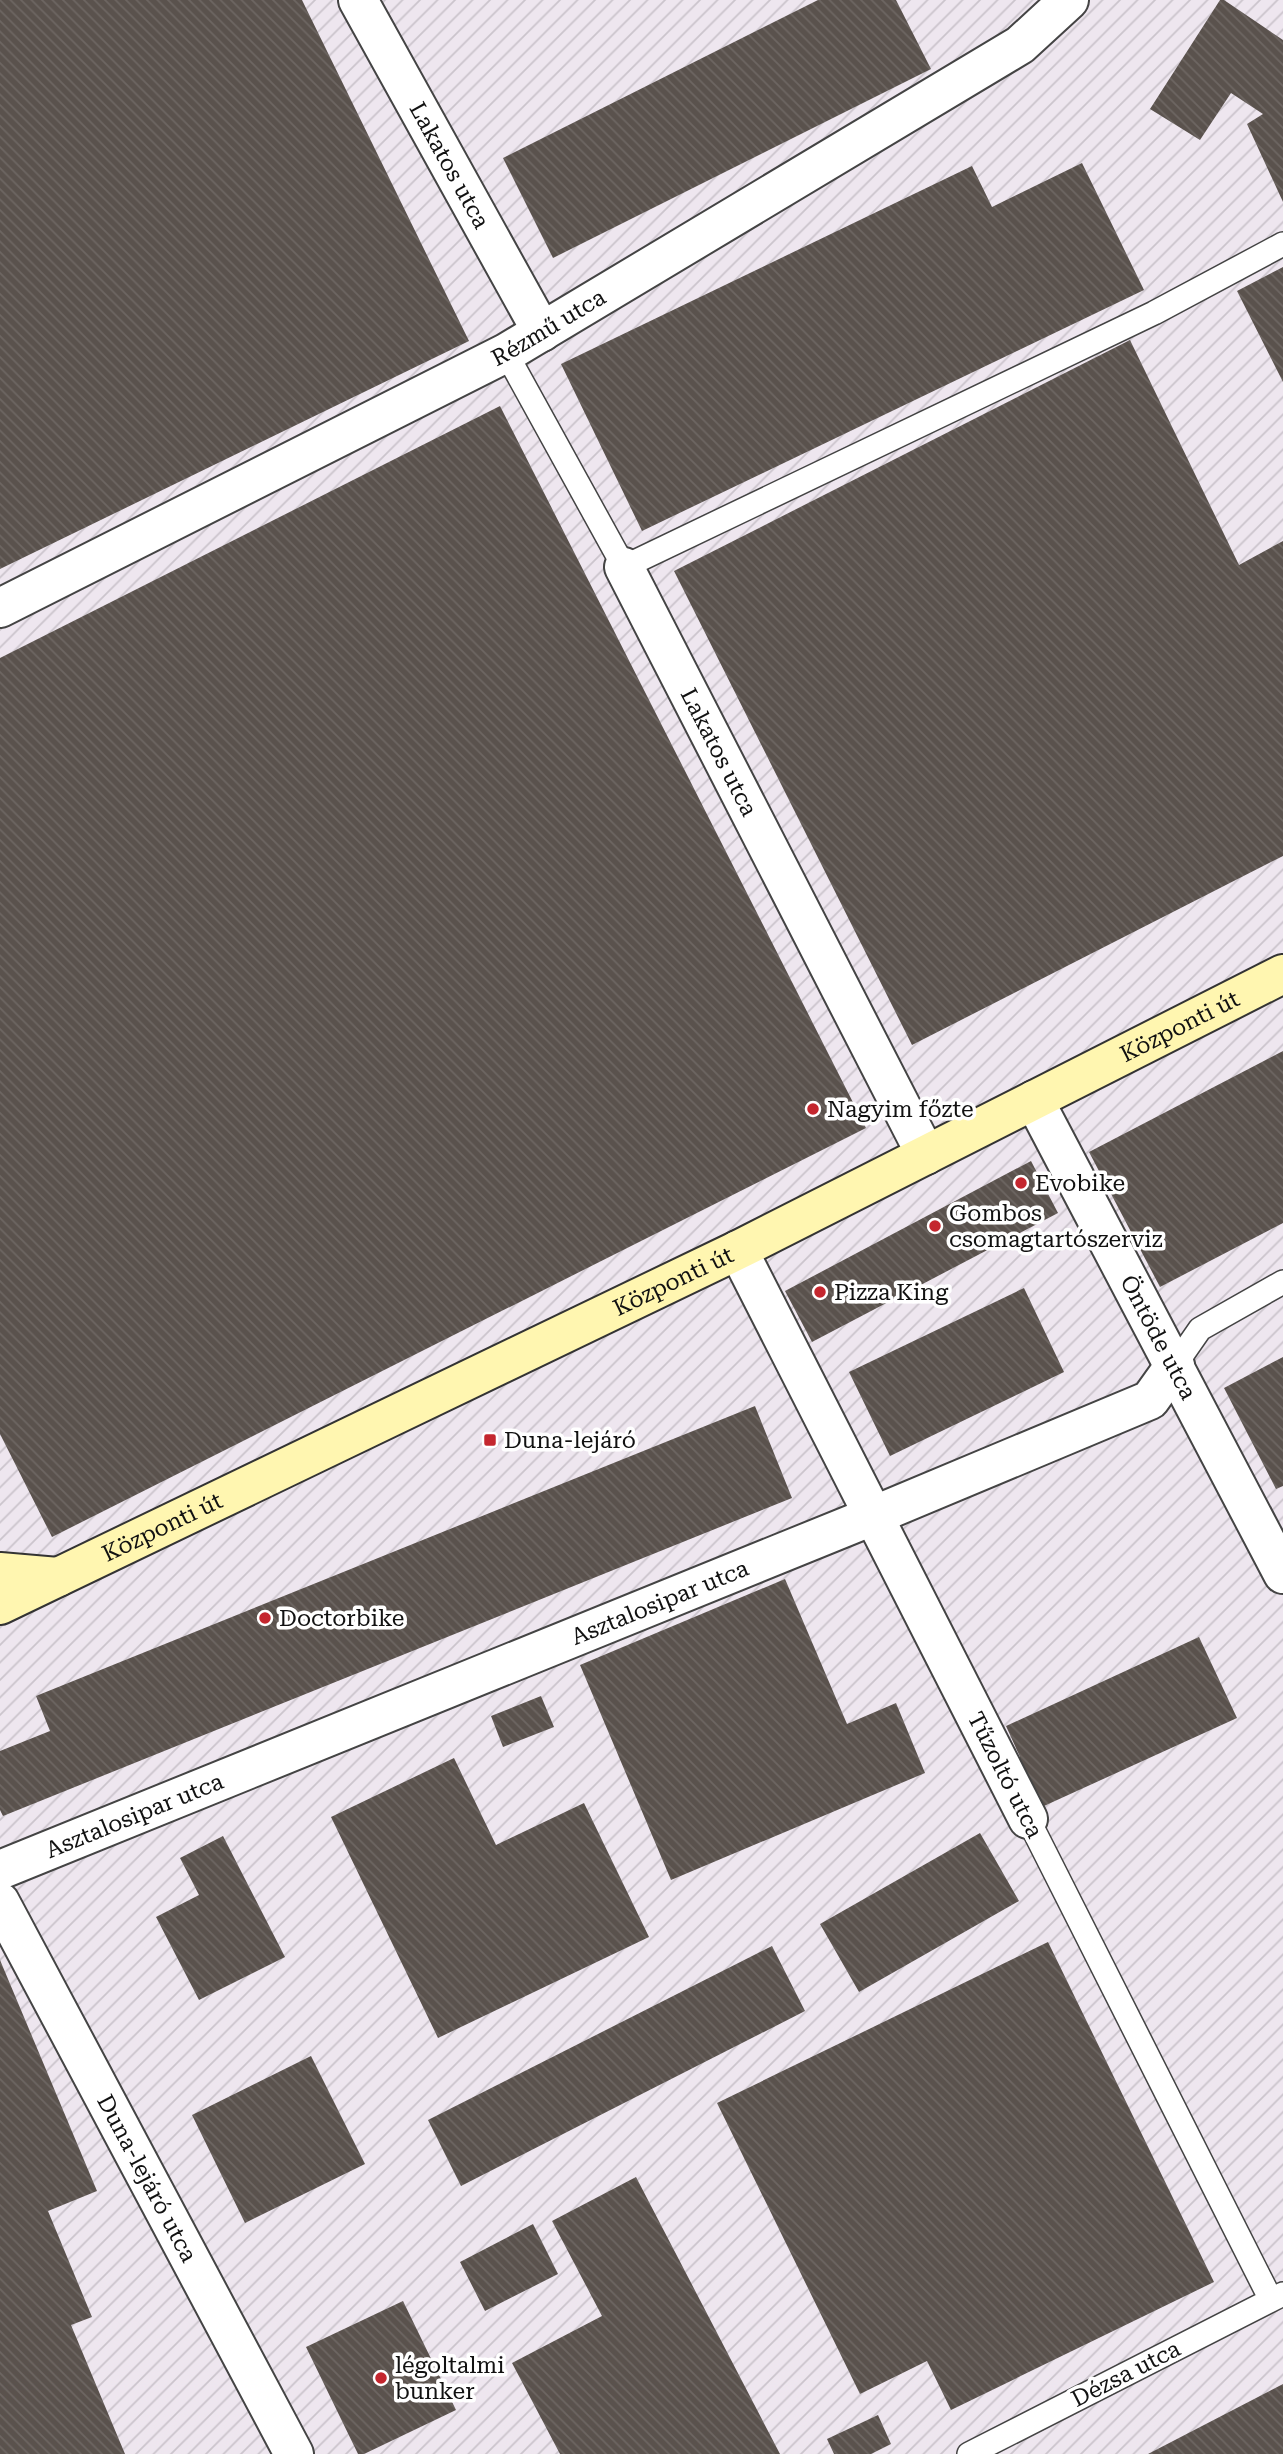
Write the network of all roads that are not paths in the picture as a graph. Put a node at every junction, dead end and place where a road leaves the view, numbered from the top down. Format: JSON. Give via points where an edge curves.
{"nodes":[{"id":1,"x":358,"y":0,"type":"edge"},
{"id":2,"x":1069,"y":0,"type":"edge"},
{"id":3,"x":1283,"y":244,"type":"edge"},
{"id":4,"x":542,"y":332,"type":"junction"},
{"id":5,"x":506,"y":353,"type":"junction"},
{"id":6,"x":624,"y":567,"type":"junction"},
{"id":7,"x":0,"y":608,"type":"edge"},
{"id":8,"x":1283,"y":974,"type":"edge"},
{"id":9,"x":1034,"y":1100,"type":"junction"},
{"id":10,"x":926,"y":1155,"type":"junction"},
{"id":11,"x":738,"y":1250,"type":"junction"},
{"id":12,"x":1283,"y":1282,"type":"edge"},
{"id":13,"x":1175,"y":1365,"type":"junction"},
{"id":14,"x":875,"y":1515,"type":"junction"},
{"id":15,"x":1274,"y":1534,"type":"edge"},
{"id":16,"x":0,"y":1572,"type":"edge"},
{"id":17,"x":1283,"y":1574,"type":"edge"},
{"id":18,"x":60,"y":1577,"type":"junction"},
{"id":19,"x":0,"y":1605,"type":"edge"},
{"id":20,"x":1028,"y":1819,"type":"joint"},
{"id":21,"x":0,"y":1870,"type":"edge"},
{"id":22,"x":0,"y":1902,"type":"edge"},
{"id":23,"x":1277,"y":2297,"type":"edge"},
{"id":24,"x":294,"y":2454,"type":"edge"},
{"id":25,"x":969,"y":2454,"type":"edge"}],
"edges":[{"from":1,"to":4,"type":"street","name":"Lakatos utca"},
{"from":2,"to":4,"type":"street","name":"Rézmű utca","via":[[1020,45]]},
{"from":3,"to":6,"type":"lane","via":[[1154,313]]},
{"from":4,"to":5,"type":"street","name":"Rézmű utca"},
{"from":5,"to":6,"type":"lane","name":"Lakatos utca"},
{"from":5,"to":7,"type":"street","name":"Rézmű utca"},
{"from":6,"to":10,"type":"street","name":"Lakatos utca"},
{"from":8,"to":9,"type":"street","name":"Központi út"},
{"from":9,"to":10,"type":"street","name":"Központi út"},
{"from":9,"to":13,"type":"street","name":"Öntöde utca"},
{"from":10,"to":11,"type":"street","name":"Központi út"},
{"from":11,"to":14,"type":"street","name":"Tűzoltó utca"},
{"from":11,"to":18,"type":"street","name":"Központi út"},
{"from":12,"to":13,"type":"lane","name":"Asztalosipar utca","via":[[1200,1329]]},
{"from":13,"to":14,"type":"street","name":"Asztalosipar utca","via":[[1150,1400]]},
{"from":13,"to":15,"type":"street","name":"Öntöde utca"},
{"from":14,"to":20,"type":"street","name":"Tűzoltó utca"},
{"from":14,"to":21,"type":"street","name":"Asztalosipar utca"},
{"from":15,"to":17,"type":"street","name":"Öntöde utca"},
{"from":16,"to":18,"type":"street"},
{"from":18,"to":19,"type":"street","name":"Központi út"},
{"from":20,"to":23,"type":"lane","name":"Tűzoltó utca"},
{"from":22,"to":24,"type":"street","name":"Duna-lejáró utca"},
{"from":23,"to":25,"type":"lane","name":"Dézsa utca"}]}
